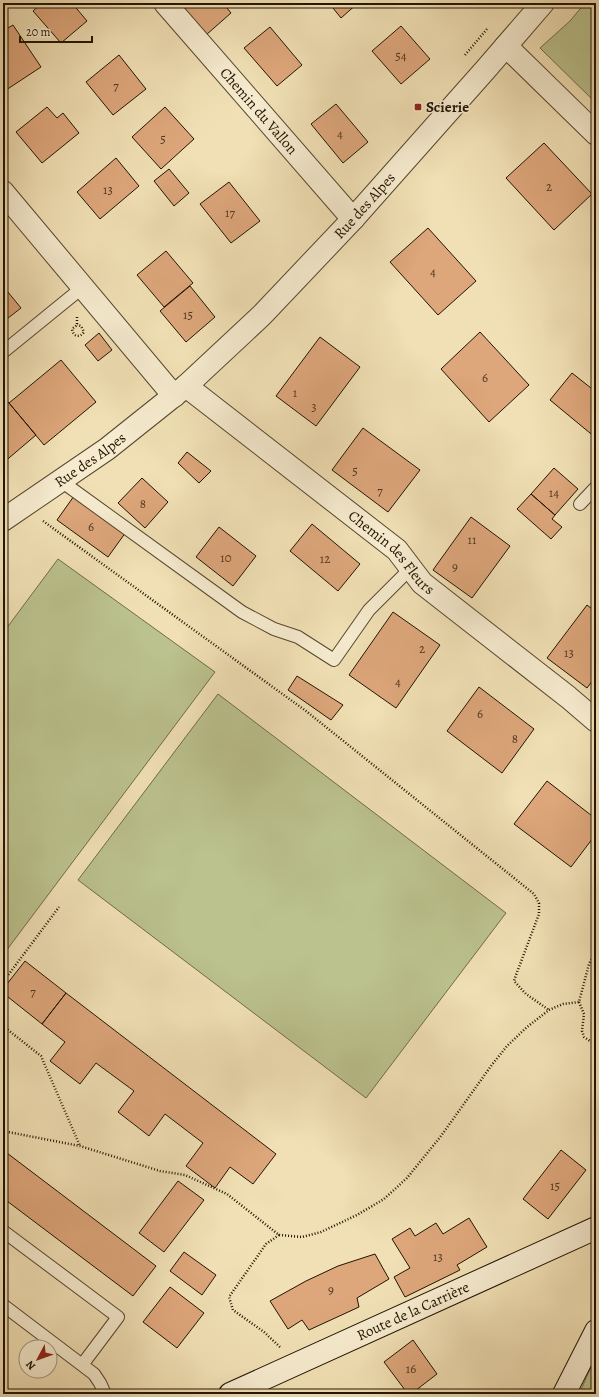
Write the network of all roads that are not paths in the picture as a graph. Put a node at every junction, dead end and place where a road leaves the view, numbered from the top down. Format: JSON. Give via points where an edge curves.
{"nodes":[{"id":1,"x":165,"y":3,"type":"edge"},
{"id":2,"x":532,"y":7,"type":"edge"},
{"id":3,"x":506,"y":46,"type":"junction"},
{"id":4,"x":596,"y":134,"type":"edge"},
{"id":5,"x":3,"y":192,"type":"edge"},
{"id":6,"x":353,"y":219,"type":"junction"},
{"id":7,"x":76,"y":293,"type":"junction"},
{"id":8,"x":3,"y":352,"type":"edge"},
{"id":9,"x":180,"y":391,"type":"junction"},
{"id":10,"x":61,"y":481,"type":"junction"},
{"id":11,"x":596,"y":487,"type":"edge"},
{"id":12,"x":580,"y":504,"type":"dead end"},
{"id":13,"x":3,"y":520,"type":"edge"},
{"id":14,"x":411,"y":568,"type":"junction"},
{"id":15,"x":596,"y":721,"type":"edge"},
{"id":16,"x":596,"y":1228,"type":"edge"},
{"id":17,"x":3,"y":1231,"type":"edge"},
{"id":18,"x":3,"y":1305,"type":"edge"},
{"id":19,"x":596,"y":1331,"type":"edge"},
{"id":20,"x":82,"y":1365,"type":"junction"},
{"id":21,"x":105,"y":1394,"type":"edge"},
{"id":22,"x":230,"y":1394,"type":"edge"},
{"id":23,"x":564,"y":1394,"type":"edge"}],
"edges":[{"from":1,"to":6,"type":"street","name":"Chemin du Vallon"},
{"from":2,"to":3,"type":"street","name":"Rue des Alpes"},
{"from":3,"to":4,"type":"street"},
{"from":3,"to":6,"type":"street","name":"Rue des Alpes"},
{"from":5,"to":7,"type":"street"},
{"from":6,"to":9,"type":"street","name":"Rue des Alpes","via":[[262,315]]},
{"from":7,"to":8,"type":"lane"},
{"from":7,"to":9,"type":"street"},
{"from":9,"to":10,"type":"street","name":"Rue des Alpes","via":[[108,449]]},
{"from":9,"to":14,"type":"street","name":"Chemin des Fleurs","via":[[397,550]]},
{"from":10,"to":13,"type":"street","name":"Rue des Alpes"},
{"from":10,"to":14,"type":"lane","via":[[242,612],[274,630],[298,637],[334,660],[369,610]]},
{"from":11,"to":12,"type":"lane"},
{"from":14,"to":15,"type":"street","name":"Chemin des Fleurs","via":[[422,583]]},
{"from":16,"to":22,"type":"street","name":"Route de la Carrière"},
{"from":17,"to":20,"type":"lane","via":[[118,1318]]},
{"from":18,"to":20,"type":"lane"},
{"from":19,"to":23,"type":"street"},
{"from":20,"to":21,"type":"lane","via":[[94,1374]]}]}
